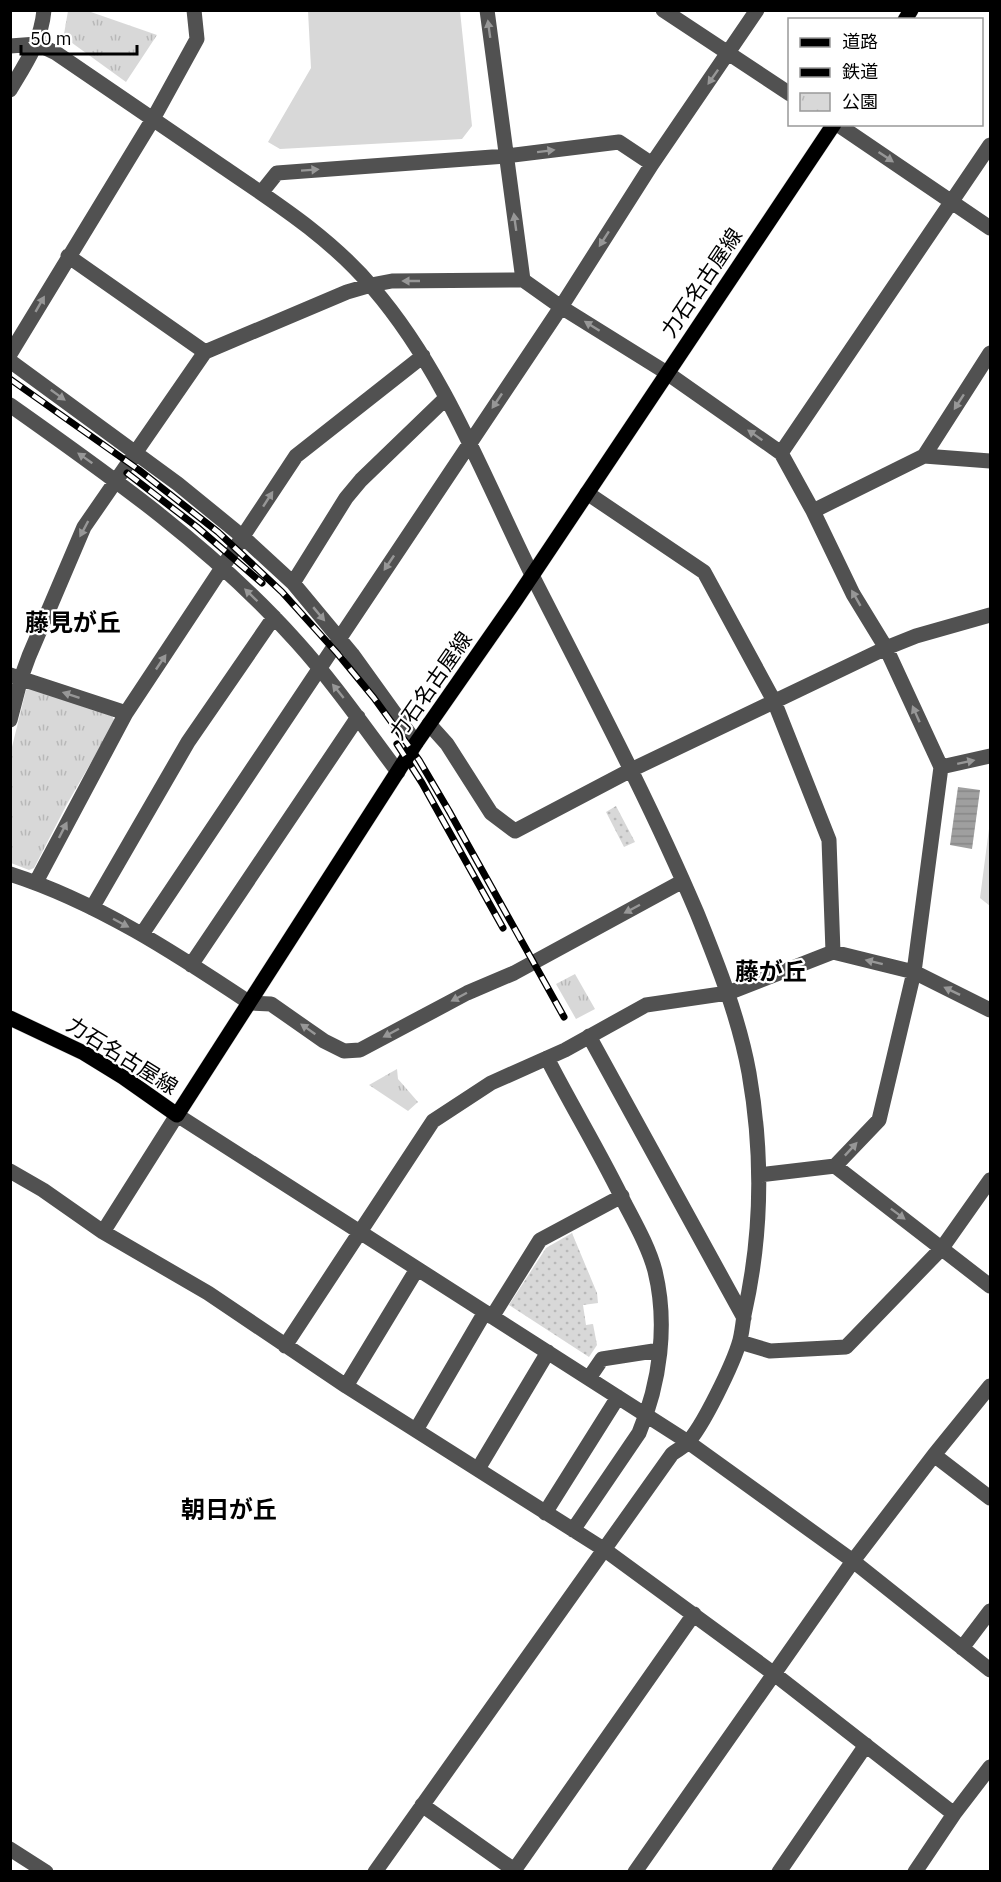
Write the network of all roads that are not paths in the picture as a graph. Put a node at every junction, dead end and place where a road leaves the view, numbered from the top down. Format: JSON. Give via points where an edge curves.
{"nodes":[{"id":1,"x":44,"y":10,"type":"edge"},
{"id":2,"x":194,"y":10,"type":"edge"},
{"id":3,"x":487,"y":10,"type":"edge"},
{"id":4,"x":663,"y":10,"type":"edge"},
{"id":5,"x":757,"y":10,"type":"edge"},
{"id":6,"x":37,"y":44,"type":"junction"},
{"id":7,"x":10,"y":46,"type":"edge"},
{"id":8,"x":728,"y":54,"type":"junction"},
{"id":9,"x":10,"y":90,"type":"edge"},
{"id":10,"x":788,"y":93,"type":"edge"},
{"id":11,"x":153,"y":119,"type":"junction"},
{"id":12,"x":835,"y":126,"type":"edge"},
{"id":13,"x":839,"y":126,"type":"edge"},
{"id":14,"x":990,"y":145,"type":"edge"},
{"id":15,"x":506,"y":156,"type":"junction"},
{"id":16,"x":652,"y":164,"type":"junction"},
{"id":17,"x":261,"y":193,"type":"junction"},
{"id":18,"x":952,"y":203,"type":"junction"},
{"id":19,"x":990,"y":228,"type":"edge"},
{"id":20,"x":68,"y":256,"type":"junction"},
{"id":21,"x":523,"y":280,"type":"junction"},
{"id":22,"x":370,"y":285,"type":"junction"},
{"id":23,"x":561,"y":307,"type":"junction"},
{"id":24,"x":205,"y":352,"type":"junction"},
{"id":25,"x":990,"y":353,"type":"edge"},
{"id":26,"x":10,"y":354,"type":"edge"},
{"id":27,"x":423,"y":356,"type":"junction"},
{"id":28,"x":10,"y":361,"type":"edge"},
{"id":29,"x":667,"y":373,"type":"junction"},
{"id":30,"x":446,"y":398,"type":"junction"},
{"id":31,"x":10,"y":405,"type":"edge"},
{"id":32,"x":469,"y":443,"type":"junction"},
{"id":33,"x":136,"y":452,"type":"junction"},
{"id":34,"x":781,"y":453,"type":"junction"},
{"id":35,"x":924,"y":456,"type":"junction"},
{"id":36,"x":990,"y":461,"type":"edge"},
{"id":37,"x":116,"y":480,"type":"junction"},
{"id":38,"x":587,"y":493,"type":"junction"},
{"id":39,"x":813,"y":512,"type":"junction"},
{"id":40,"x":243,"y":537,"type":"junction"},
{"id":41,"x":223,"y":568,"type":"junction"},
{"id":42,"x":532,"y":575,"type":"junction"},
{"id":43,"x":293,"y":583,"type":"junction"},
{"id":44,"x":990,"y":615,"type":"edge"},
{"id":45,"x":274,"y":617,"type":"junction"},
{"id":46,"x":339,"y":639,"type":"junction"},
{"id":47,"x":886,"y":648,"type":"junction"},
{"id":48,"x":319,"y":669,"type":"junction"},
{"id":49,"x":16,"y":676,"type":"edge"},
{"id":50,"x":774,"y":701,"type":"junction"},
{"id":51,"x":126,"y":713,"type":"junction"},
{"id":52,"x":358,"y":717,"type":"junction"},
{"id":53,"x":10,"y":720,"type":"edge"},
{"id":54,"x":429,"y":724,"type":"junction"},
{"id":55,"x":416,"y":743,"type":"junction"},
{"id":56,"x":990,"y":756,"type":"edge"},
{"id":57,"x":940,"y":767,"type":"junction"},
{"id":58,"x":631,"y":770,"type":"junction"},
{"id":59,"x":398,"y":771,"type":"junction"},
{"id":60,"x":10,"y":874,"type":"edge"},
{"id":61,"x":683,"y":881,"type":"junction"},
{"id":62,"x":36,"y":882,"type":"junction"},
{"id":63,"x":92,"y":908,"type":"junction"},
{"id":64,"x":142,"y":934,"type":"junction"},
{"id":65,"x":832,"y":952,"type":"junction"},
{"id":66,"x":191,"y":965,"type":"junction"},
{"id":67,"x":915,"y":972,"type":"junction"},
{"id":68,"x":728,"y":993,"type":"junction"},
{"id":69,"x":250,"y":1003,"type":"junction"},
{"id":70,"x":990,"y":1010,"type":"edge"},
{"id":71,"x":10,"y":1018,"type":"edge"},
{"id":72,"x":589,"y":1036,"type":"junction"},
{"id":73,"x":548,"y":1058,"type":"junction"},
{"id":74,"x":177,"y":1115,"type":"junction"},
{"id":75,"x":835,"y":1166,"type":"junction"},
{"id":76,"x":10,"y":1171,"type":"edge"},
{"id":77,"x":759,"y":1174,"type":"junction"},
{"id":78,"x":990,"y":1180,"type":"edge"},
{"id":79,"x":622,"y":1196,"type":"junction"},
{"id":80,"x":103,"y":1232,"type":"junction"},
{"id":81,"x":360,"y":1232,"type":"junction"},
{"id":82,"x":942,"y":1248,"type":"junction"},
{"id":83,"x":417,"y":1269,"type":"junction"},
{"id":84,"x":990,"y":1286,"type":"edge"},
{"id":85,"x":488,"y":1314,"type":"junction"},
{"id":86,"x":744,"y":1318,"type":"junction"},
{"id":87,"x":740,"y":1342,"type":"junction"},
{"id":88,"x":285,"y":1346,"type":"junction"},
{"id":89,"x":660,"y":1350,"type":"junction"},
{"id":90,"x":548,"y":1352,"type":"junction"},
{"id":91,"x":589,"y":1378,"type":"junction"},
{"id":92,"x":346,"y":1386,"type":"junction"},
{"id":93,"x":990,"y":1386,"type":"edge"},
{"id":94,"x":618,"y":1397,"type":"junction"},
{"id":95,"x":646,"y":1415,"type":"junction"},
{"id":96,"x":416,"y":1430,"type":"junction"},
{"id":97,"x":688,"y":1442,"type":"junction"},
{"id":98,"x":934,"y":1455,"type":"junction"},
{"id":99,"x":478,"y":1469,"type":"junction"},
{"id":100,"x":990,"y":1498,"type":"edge"},
{"id":101,"x":545,"y":1513,"type":"junction"},
{"id":102,"x":573,"y":1530,"type":"junction"},
{"id":103,"x":605,"y":1550,"type":"junction"},
{"id":104,"x":853,"y":1561,"type":"junction"},
{"id":105,"x":990,"y":1611,"type":"edge"},
{"id":106,"x":694,"y":1614,"type":"junction"},
{"id":107,"x":962,"y":1648,"type":"junction"},
{"id":108,"x":990,"y":1670,"type":"edge"},
{"id":109,"x":773,"y":1673,"type":"junction"},
{"id":110,"x":866,"y":1745,"type":"junction"},
{"id":111,"x":990,"y":1767,"type":"edge"},
{"id":112,"x":422,"y":1806,"type":"junction"},
{"id":113,"x":954,"y":1815,"type":"junction"},
{"id":114,"x":10,"y":1849,"type":"edge"},
{"id":115,"x":515,"y":1871,"type":"edge"},
{"id":116,"x":46,"y":1872,"type":"edge"},
{"id":117,"x":375,"y":1872,"type":"edge"},
{"id":118,"x":635,"y":1872,"type":"edge"},
{"id":119,"x":779,"y":1872,"type":"edge"},
{"id":120,"x":915,"y":1872,"type":"edge"}],
"edges":[{"from":1,"to":6,"type":"street"},
{"from":2,"to":11,"type":"street","via":[[197,39]]},
{"from":15,"to":3,"type":"street","one_way":true},
{"from":4,"to":8,"type":"street"},
{"from":5,"to":8,"type":"street"},
{"from":6,"to":7,"type":"street"},
{"from":6,"to":9,"type":"street"},
{"from":6,"to":11,"type":"street"},
{"from":8,"to":10,"type":"street"},
{"from":8,"to":16,"type":"street","one_way":true},
{"from":11,"to":17,"type":"street"},
{"from":11,"to":20,"type":"street"},
{"from":12,"to":29,"type":"main road","name":"力石名古屋線"},
{"from":13,"to":18,"type":"street","one_way":true},
{"from":14,"to":18,"type":"street"},
{"from":15,"to":16,"type":"street","one_way":true,"via":[[619,142]]},
{"from":17,"to":15,"type":"street","one_way":true,"via":[[277,173]]},
{"from":21,"to":15,"type":"street","one_way":true},
{"from":16,"to":23,"type":"street","one_way":true},
{"from":17,"to":22,"type":"street","via":[[315,232]]},
{"from":18,"to":19,"type":"street"},
{"from":18,"to":34,"type":"street"},
{"from":20,"to":24,"type":"street"},
{"from":26,"to":20,"type":"street","one_way":true},
{"from":21,"to":22,"type":"street","one_way":true,"via":[[392,281]]},
{"from":21,"to":23,"type":"street"},
{"from":22,"to":24,"type":"street"},
{"from":22,"to":27,"type":"street"},
{"from":29,"to":23,"type":"street","one_way":true},
{"from":23,"to":32,"type":"street","one_way":true},
{"from":24,"to":33,"type":"street"},
{"from":25,"to":35,"type":"street","one_way":true},
{"from":27,"to":30,"type":"street"},
{"from":40,"to":27,"type":"street","one_way":true,"via":[[296,456]]},
{"from":28,"to":33,"type":"street","one_way":true},
{"from":34,"to":29,"type":"street","one_way":true},
{"from":29,"to":38,"type":"main road","name":"力石名古屋線"},
{"from":30,"to":32,"type":"street"},
{"from":30,"to":43,"type":"street","via":[[353,489]]},
{"from":37,"to":31,"type":"street","one_way":true},
{"from":32,"to":42,"type":"street"},
{"from":32,"to":46,"type":"street","one_way":true},
{"from":33,"to":37,"type":"street"},
{"from":33,"to":40,"type":"street"},
{"from":34,"to":39,"type":"street"},
{"from":35,"to":36,"type":"street"},
{"from":35,"to":39,"type":"street"},
{"from":37,"to":41,"type":"street"},
{"from":37,"to":49,"type":"street","one_way":true,"via":[[84,527]]},
{"from":38,"to":42,"type":"main road","name":"力石名古屋線"},
{"from":38,"to":50,"type":"street","via":[[704,572]]},
{"from":47,"to":39,"type":"street","one_way":true,"via":[[853,594]]},
{"from":40,"to":41,"type":"street"},
{"from":40,"to":43,"type":"street"},
{"from":45,"to":41,"type":"street","one_way":true},
{"from":51,"to":41,"type":"street","one_way":true},
{"from":42,"to":54,"type":"main road","name":"力石名古屋線"},
{"from":42,"to":58,"type":"street"},
{"from":43,"to":46,"type":"street","one_way":true},
{"from":44,"to":47,"type":"street"},
{"from":45,"to":48,"type":"street"},
{"from":45,"to":63,"type":"street","via":[[188,742]]},
{"from":46,"to":48,"type":"street"},
{"from":46,"to":55,"type":"street"},
{"from":47,"to":50,"type":"street"},
{"from":57,"to":47,"type":"street","one_way":true},
{"from":52,"to":48,"type":"street","one_way":true},
{"from":48,"to":64,"type":"street"},
{"from":51,"to":49,"type":"street","one_way":true},
{"from":49,"to":53,"type":"street"},
{"from":50,"to":58,"type":"street"},
{"from":50,"to":65,"type":"street","via":[[829,840]]},
{"from":62,"to":51,"type":"street","one_way":true},
{"from":52,"to":59,"type":"street"},
{"from":52,"to":66,"type":"street"},
{"from":54,"to":55,"type":"main road","name":"力石名古屋線"},
{"from":54,"to":58,"type":"street","via":[[447,744],[491,813],[515,831]]},
{"from":55,"to":59,"type":"main road","name":"力石名古屋線"},
{"from":57,"to":56,"type":"street","one_way":true},
{"from":57,"to":67,"type":"street"},
{"from":58,"to":61,"type":"street"},
{"from":59,"to":69,"type":"main road","name":"力石名古屋線"},
{"from":60,"to":62,"type":"street"},
{"from":61,"to":68,"type":"street"},
{"from":61,"to":69,"type":"street","one_way":true,"via":[[514,973],[467,993],[360,1050],[344,1051],[324,1041],[271,1004]]},
{"from":62,"to":63,"type":"street"},
{"from":63,"to":64,"type":"street","one_way":true},
{"from":64,"to":66,"type":"street"},
{"from":67,"to":65,"type":"street","one_way":true},
{"from":65,"to":68,"type":"street"},
{"from":66,"to":69,"type":"street"},
{"from":70,"to":67,"type":"street","one_way":true},
{"from":75,"to":67,"type":"street","one_way":true,"via":[[879,1120]]},
{"from":68,"to":72,"type":"street","via":[[646,1005]]},
{"from":68,"to":77,"type":"street","via":[[749,1073]]},
{"from":69,"to":74,"type":"main road","name":"力石名古屋線"},
{"from":71,"to":74,"type":"main road","name":"力石名古屋線","via":[[84,1053]]},
{"from":72,"to":73,"type":"street"},
{"from":72,"to":86,"type":"street"},
{"from":73,"to":79,"type":"street"},
{"from":73,"to":81,"type":"street","via":[[491,1083],[433,1121]]},
{"from":74,"to":80,"type":"street"},
{"from":74,"to":81,"type":"street"},
{"from":75,"to":77,"type":"street"},
{"from":75,"to":82,"type":"street","one_way":true},
{"from":76,"to":80,"type":"street"},
{"from":77,"to":86,"type":"street","via":[[757,1239]]},
{"from":78,"to":82,"type":"street"},
{"from":79,"to":85,"type":"street","via":[[540,1240]]},
{"from":79,"to":89,"type":"street","via":[[654,1271],[661,1312]]},
{"from":80,"to":88,"type":"street","via":[[208,1293]]},
{"from":81,"to":83,"type":"street"},
{"from":81,"to":88,"type":"street"},
{"from":82,"to":84,"type":"street"},
{"from":82,"to":87,"type":"street","via":[[846,1347],[770,1351]]},
{"from":83,"to":85,"type":"street"},
{"from":83,"to":92,"type":"street"},
{"from":85,"to":90,"type":"street"},
{"from":85,"to":96,"type":"street"},
{"from":86,"to":87,"type":"street"},
{"from":87,"to":97,"type":"street"},
{"from":88,"to":92,"type":"street"},
{"from":89,"to":91,"type":"street","via":[[602,1359]]},
{"from":89,"to":95,"type":"street"},
{"from":90,"to":91,"type":"street"},
{"from":90,"to":99,"type":"street"},
{"from":91,"to":94,"type":"street"},
{"from":92,"to":96,"type":"street"},
{"from":93,"to":98,"type":"street"},
{"from":94,"to":95,"type":"street"},
{"from":94,"to":101,"type":"street"},
{"from":95,"to":97,"type":"street"},
{"from":95,"to":102,"type":"street","via":[[639,1433]]},
{"from":96,"to":99,"type":"street"},
{"from":97,"to":103,"type":"street","via":[[672,1454]]},
{"from":97,"to":104,"type":"street"},
{"from":98,"to":100,"type":"street"},
{"from":98,"to":104,"type":"street"},
{"from":99,"to":101,"type":"street"},
{"from":101,"to":102,"type":"street"},
{"from":102,"to":103,"type":"street"},
{"from":103,"to":106,"type":"street"},
{"from":103,"to":112,"type":"street"},
{"from":104,"to":107,"type":"street"},
{"from":104,"to":109,"type":"street"},
{"from":105,"to":107,"type":"street"},
{"from":106,"to":109,"type":"street"},
{"from":106,"to":115,"type":"street"},
{"from":107,"to":108,"type":"street"},
{"from":109,"to":110,"type":"street"},
{"from":109,"to":118,"type":"street"},
{"from":110,"to":113,"type":"street"},
{"from":110,"to":119,"type":"street"},
{"from":111,"to":113,"type":"street"},
{"from":112,"to":115,"type":"street"},
{"from":112,"to":117,"type":"street"},
{"from":113,"to":120,"type":"street"},
{"from":114,"to":116,"type":"street"}]}
